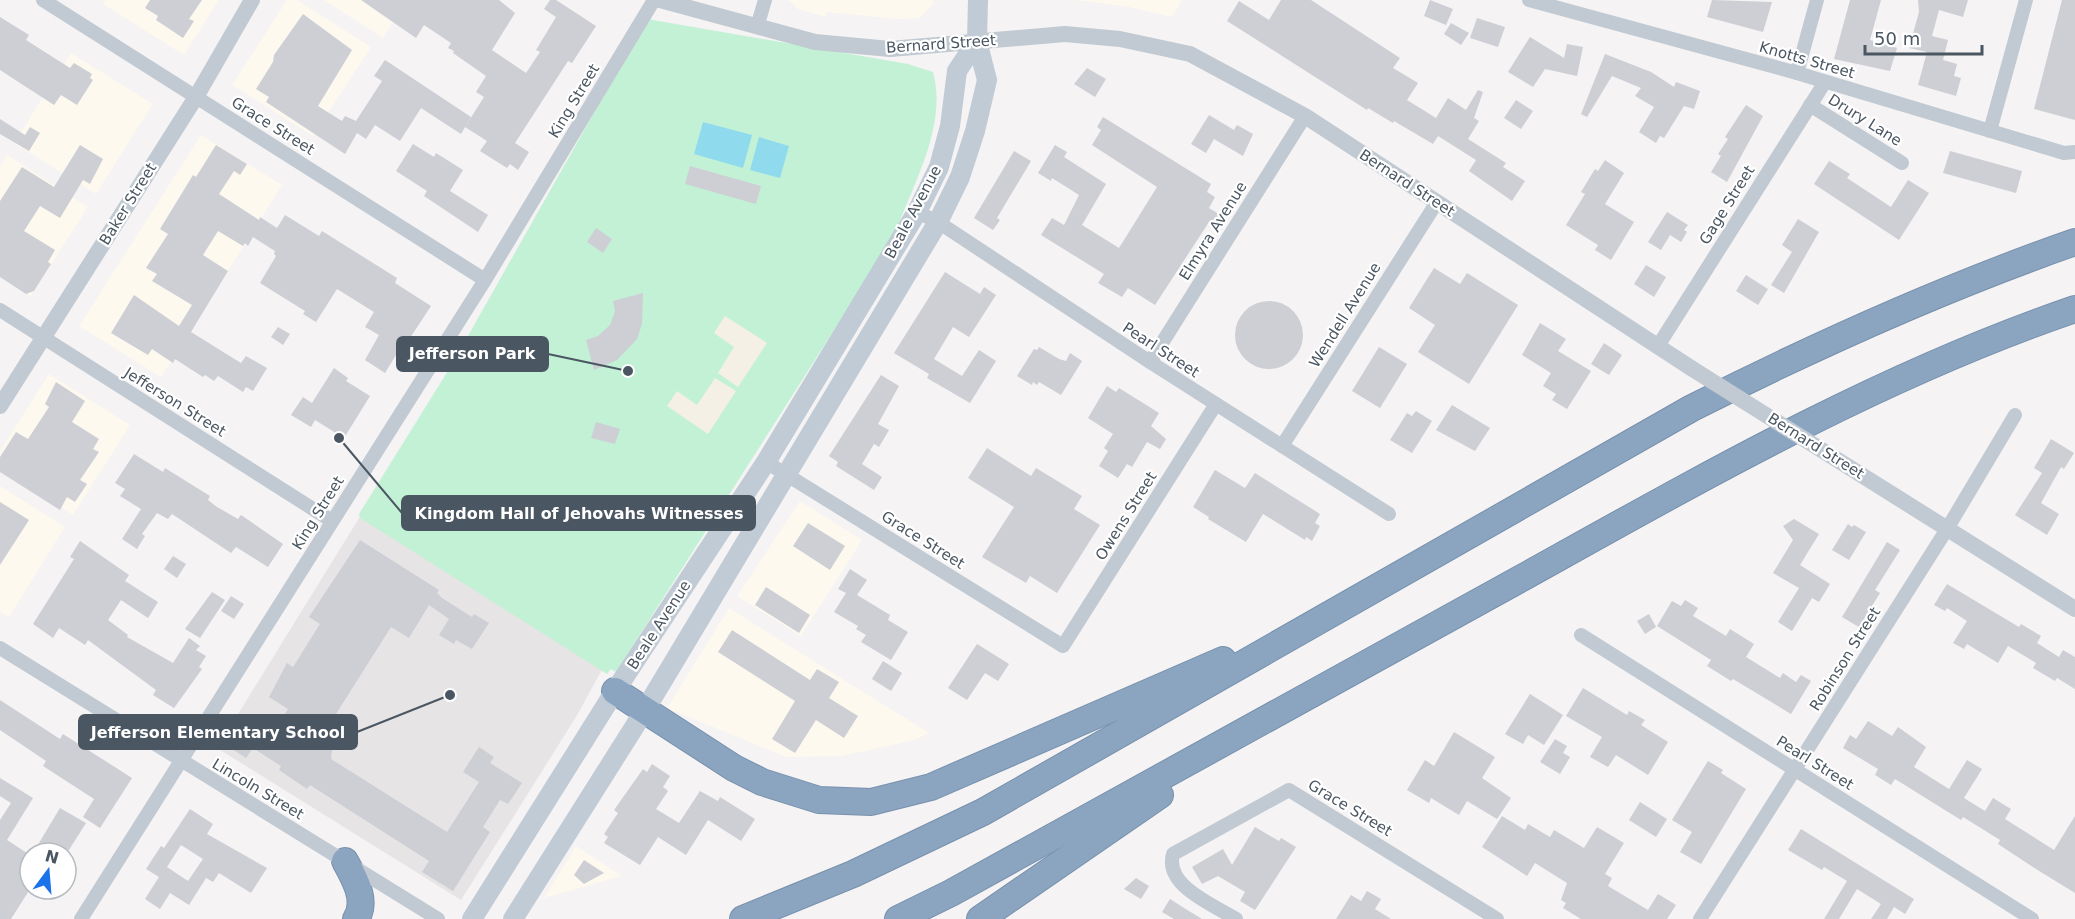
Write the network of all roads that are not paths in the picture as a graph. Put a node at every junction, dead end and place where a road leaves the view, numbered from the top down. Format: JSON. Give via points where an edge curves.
{"nodes":[{"id":1,"x":43,"y":0,"type":"edge"},
{"id":2,"x":252,"y":0,"type":"edge"},
{"id":3,"x":654,"y":0,"type":"edge"},
{"id":4,"x":660,"y":0,"type":"edge"},
{"id":5,"x":765,"y":0,"type":"edge"},
{"id":6,"x":978,"y":0,"type":"edge"},
{"id":7,"x":1529,"y":0,"type":"edge"},
{"id":8,"x":1817,"y":0,"type":"edge"},
{"id":9,"x":2026,"y":0,"type":"edge"},
{"id":10,"x":757,"y":27,"type":"junction"},
{"id":11,"x":977,"y":41,"type":"junction"},
{"id":12,"x":1797,"y":74,"type":"junction"},
{"id":13,"x":1825,"y":82,"type":"junction"},
{"id":14,"x":196,"y":96,"type":"junction"},
{"id":15,"x":1810,"y":105,"type":"junction"},
{"id":16,"x":1305,"y":116,"type":"junction"},
{"id":17,"x":1990,"y":131,"type":"junction"},
{"id":18,"x":2075,"y":152,"type":"edge"},
{"id":19,"x":1902,"y":163,"type":"dead end"},
{"id":20,"x":1437,"y":202,"type":"junction"},
{"id":21,"x":917,"y":212,"type":"junction"},
{"id":22,"x":938,"y":222,"type":"junction"},
{"id":23,"x":2075,"y":242,"type":"edge"},
{"id":24,"x":485,"y":280,"type":"junction"},
{"id":25,"x":2075,"y":309,"type":"edge"},
{"id":26,"x":0,"y":310,"type":"edge"},
{"id":27,"x":43,"y":338,"type":"junction"},
{"id":28,"x":1658,"y":346,"type":"junction"},
{"id":29,"x":1150,"y":362,"type":"junction"},
{"id":30,"x":1216,"y":404,"type":"junction"},
{"id":31,"x":0,"y":406,"type":"edge"},
{"id":32,"x":2015,"y":415,"type":"dead end"},
{"id":33,"x":1282,"y":446,"type":"junction"},
{"id":34,"x":766,"y":462,"type":"junction"},
{"id":35,"x":785,"y":474,"type":"junction"},
{"id":36,"x":1389,"y":514,"type":"dead end"},
{"id":37,"x":332,"y":520,"type":"junction"},
{"id":38,"x":1947,"y":529,"type":"junction"},
{"id":39,"x":2075,"y":609,"type":"edge"},
{"id":40,"x":1325,"y":616,"type":"junction"},
{"id":41,"x":1581,"y":635,"type":"dead end"},
{"id":42,"x":1063,"y":646,"type":"joint"},
{"id":43,"x":0,"y":648,"type":"edge"},
{"id":44,"x":615,"y":691,"type":"junction"},
{"id":45,"x":645,"y":710,"type":"junction"},
{"id":46,"x":1281,"y":712,"type":"junction"},
{"id":47,"x":180,"y":762,"type":"junction"},
{"id":48,"x":1794,"y":770,"type":"junction"},
{"id":49,"x":345,"y":861,"type":"junction"},
{"id":50,"x":81,"y":919,"type":"edge"},
{"id":51,"x":356,"y":919,"type":"edge"},
{"id":52,"x":438,"y":919,"type":"edge"},
{"id":53,"x":472,"y":919,"type":"edge"},
{"id":54,"x":513,"y":919,"type":"edge"},
{"id":55,"x":743,"y":919,"type":"edge"},
{"id":56,"x":898,"y":919,"type":"edge"},
{"id":57,"x":980,"y":919,"type":"edge"},
{"id":58,"x":1236,"y":919,"type":"edge"},
{"id":59,"x":1497,"y":919,"type":"edge"},
{"id":60,"x":1700,"y":919,"type":"edge"},
{"id":61,"x":2032,"y":919,"type":"edge"}],
"edges":[{"from":1,"to":14,"type":"street","name":"Grace Street"},
{"from":2,"to":14,"type":"street","name":"Baker Street"},
{"from":3,"to":24,"type":"street","name":"King Street"},
{"from":4,"to":10,"type":"street","name":"Bernard Street"},
{"from":5,"to":10,"type":"street"},
{"from":6,"to":11,"type":"main road"},
{"from":7,"to":12,"type":"street","name":"Knotts Street"},
{"from":8,"to":12,"type":"street"},
{"from":9,"to":17,"type":"street"},
{"from":10,"to":11,"type":"street","name":"Bernard Street","via":[[815,42],[890,49]]},
{"from":11,"to":16,"type":"street","name":"Bernard Street","via":[[1065,34],[1145,43],[1190,54]]},
{"from":11,"to":21,"type":"main road","name":"Beale Avenue","via":[[957,71],[950,126],[939,167]]},
{"from":11,"to":22,"type":"main road","name":"Beale Avenue","via":[[987,80],[963,167]]},
{"from":12,"to":13,"type":"street","name":"Knotts Street"},
{"from":13,"to":15,"type":"street","name":"Gage Street"},
{"from":13,"to":17,"type":"street","name":"Knotts Street"},
{"from":14,"to":24,"type":"street","name":"Grace Street"},
{"from":14,"to":27,"type":"street","name":"Baker Street"},
{"from":15,"to":19,"type":"street","name":"Drury Lane"},
{"from":15,"to":28,"type":"street","name":"Gage Street"},
{"from":16,"to":20,"type":"street","name":"Bernard Street"},
{"from":16,"to":29,"type":"street","name":"Elmyra Avenue"},
{"from":17,"to":18,"type":"street","name":"Knotts Street","via":[[2064,153]]},
{"from":20,"to":28,"type":"street","name":"Bernard Street"},
{"from":20,"to":33,"type":"street","name":"Wendell Avenue"},
{"from":21,"to":22,"type":"street","name":"Pearl Street"},
{"from":21,"to":34,"type":"main road","name":"Beale Avenue"},
{"from":22,"to":29,"type":"street","name":"Pearl Street"},
{"from":22,"to":35,"type":"main road","name":"Beale Avenue"},
{"from":23,"to":40,"type":"highway","via":[[1911,304],[1760,373],[1662,423]]},
{"from":24,"to":37,"type":"street","name":"King Street"},
{"from":25,"to":46,"type":"highway","via":[[1863,395],[1752,451]]},
{"from":26,"to":27,"type":"street","name":"Jefferson Street"},
{"from":27,"to":31,"type":"street","name":"Baker Street"},
{"from":27,"to":37,"type":"street","name":"Jefferson Street"},
{"from":28,"to":38,"type":"street","name":"Bernard Street","bridge":true},
{"from":29,"to":30,"type":"street","name":"Pearl Street"},
{"from":30,"to":33,"type":"street","name":"Pearl Street"},
{"from":30,"to":42,"type":"street","name":"Owens Street"},
{"from":32,"to":38,"type":"street","name":"Robinson Street"},
{"from":33,"to":36,"type":"street","name":"Pearl Street"},
{"from":34,"to":35,"type":"street","name":"Grace Street"},
{"from":34,"to":44,"type":"main road","name":"Beale Avenue"},
{"from":35,"to":42,"type":"street","name":"Grace Street"},
{"from":35,"to":45,"type":"main road","name":"Beale Avenue"},
{"from":37,"to":47,"type":"street","name":"King Street"},
{"from":38,"to":39,"type":"street","name":"Bernard Street"},
{"from":38,"to":48,"type":"street","name":"Robinson Street"},
{"from":40,"to":45,"type":"highway","via":[[931,787],[871,802],[819,800],[762,783]]},
{"from":40,"to":55,"type":"highway","via":[[983,812],[853,874]]},
{"from":41,"to":48,"type":"street","name":"Pearl Street"},
{"from":43,"to":47,"type":"street","name":"Lincoln Street"},
{"from":44,"to":45,"type":"highway"},
{"from":44,"to":53,"type":"main road","name":"Beale Avenue"},
{"from":45,"to":54,"type":"main road","name":"Beale Avenue"},
{"from":46,"to":56,"type":"highway"},
{"from":46,"to":57,"type":"highway"},
{"from":47,"to":49,"type":"street","name":"Lincoln Street"},
{"from":47,"to":50,"type":"street","name":"King Street"},
{"from":48,"to":60,"type":"street","name":"Robinson Street"},
{"from":48,"to":61,"type":"street","name":"Pearl Street"},
{"from":49,"to":51,"type":"highway","via":[[360,896]]},
{"from":49,"to":52,"type":"street","name":"Lincoln Street"},
{"from":58,"to":59,"type":"street","name":"Grace Street","via":[[1180,883],[1173,874],[1173,854],[1289,790]]}]}
